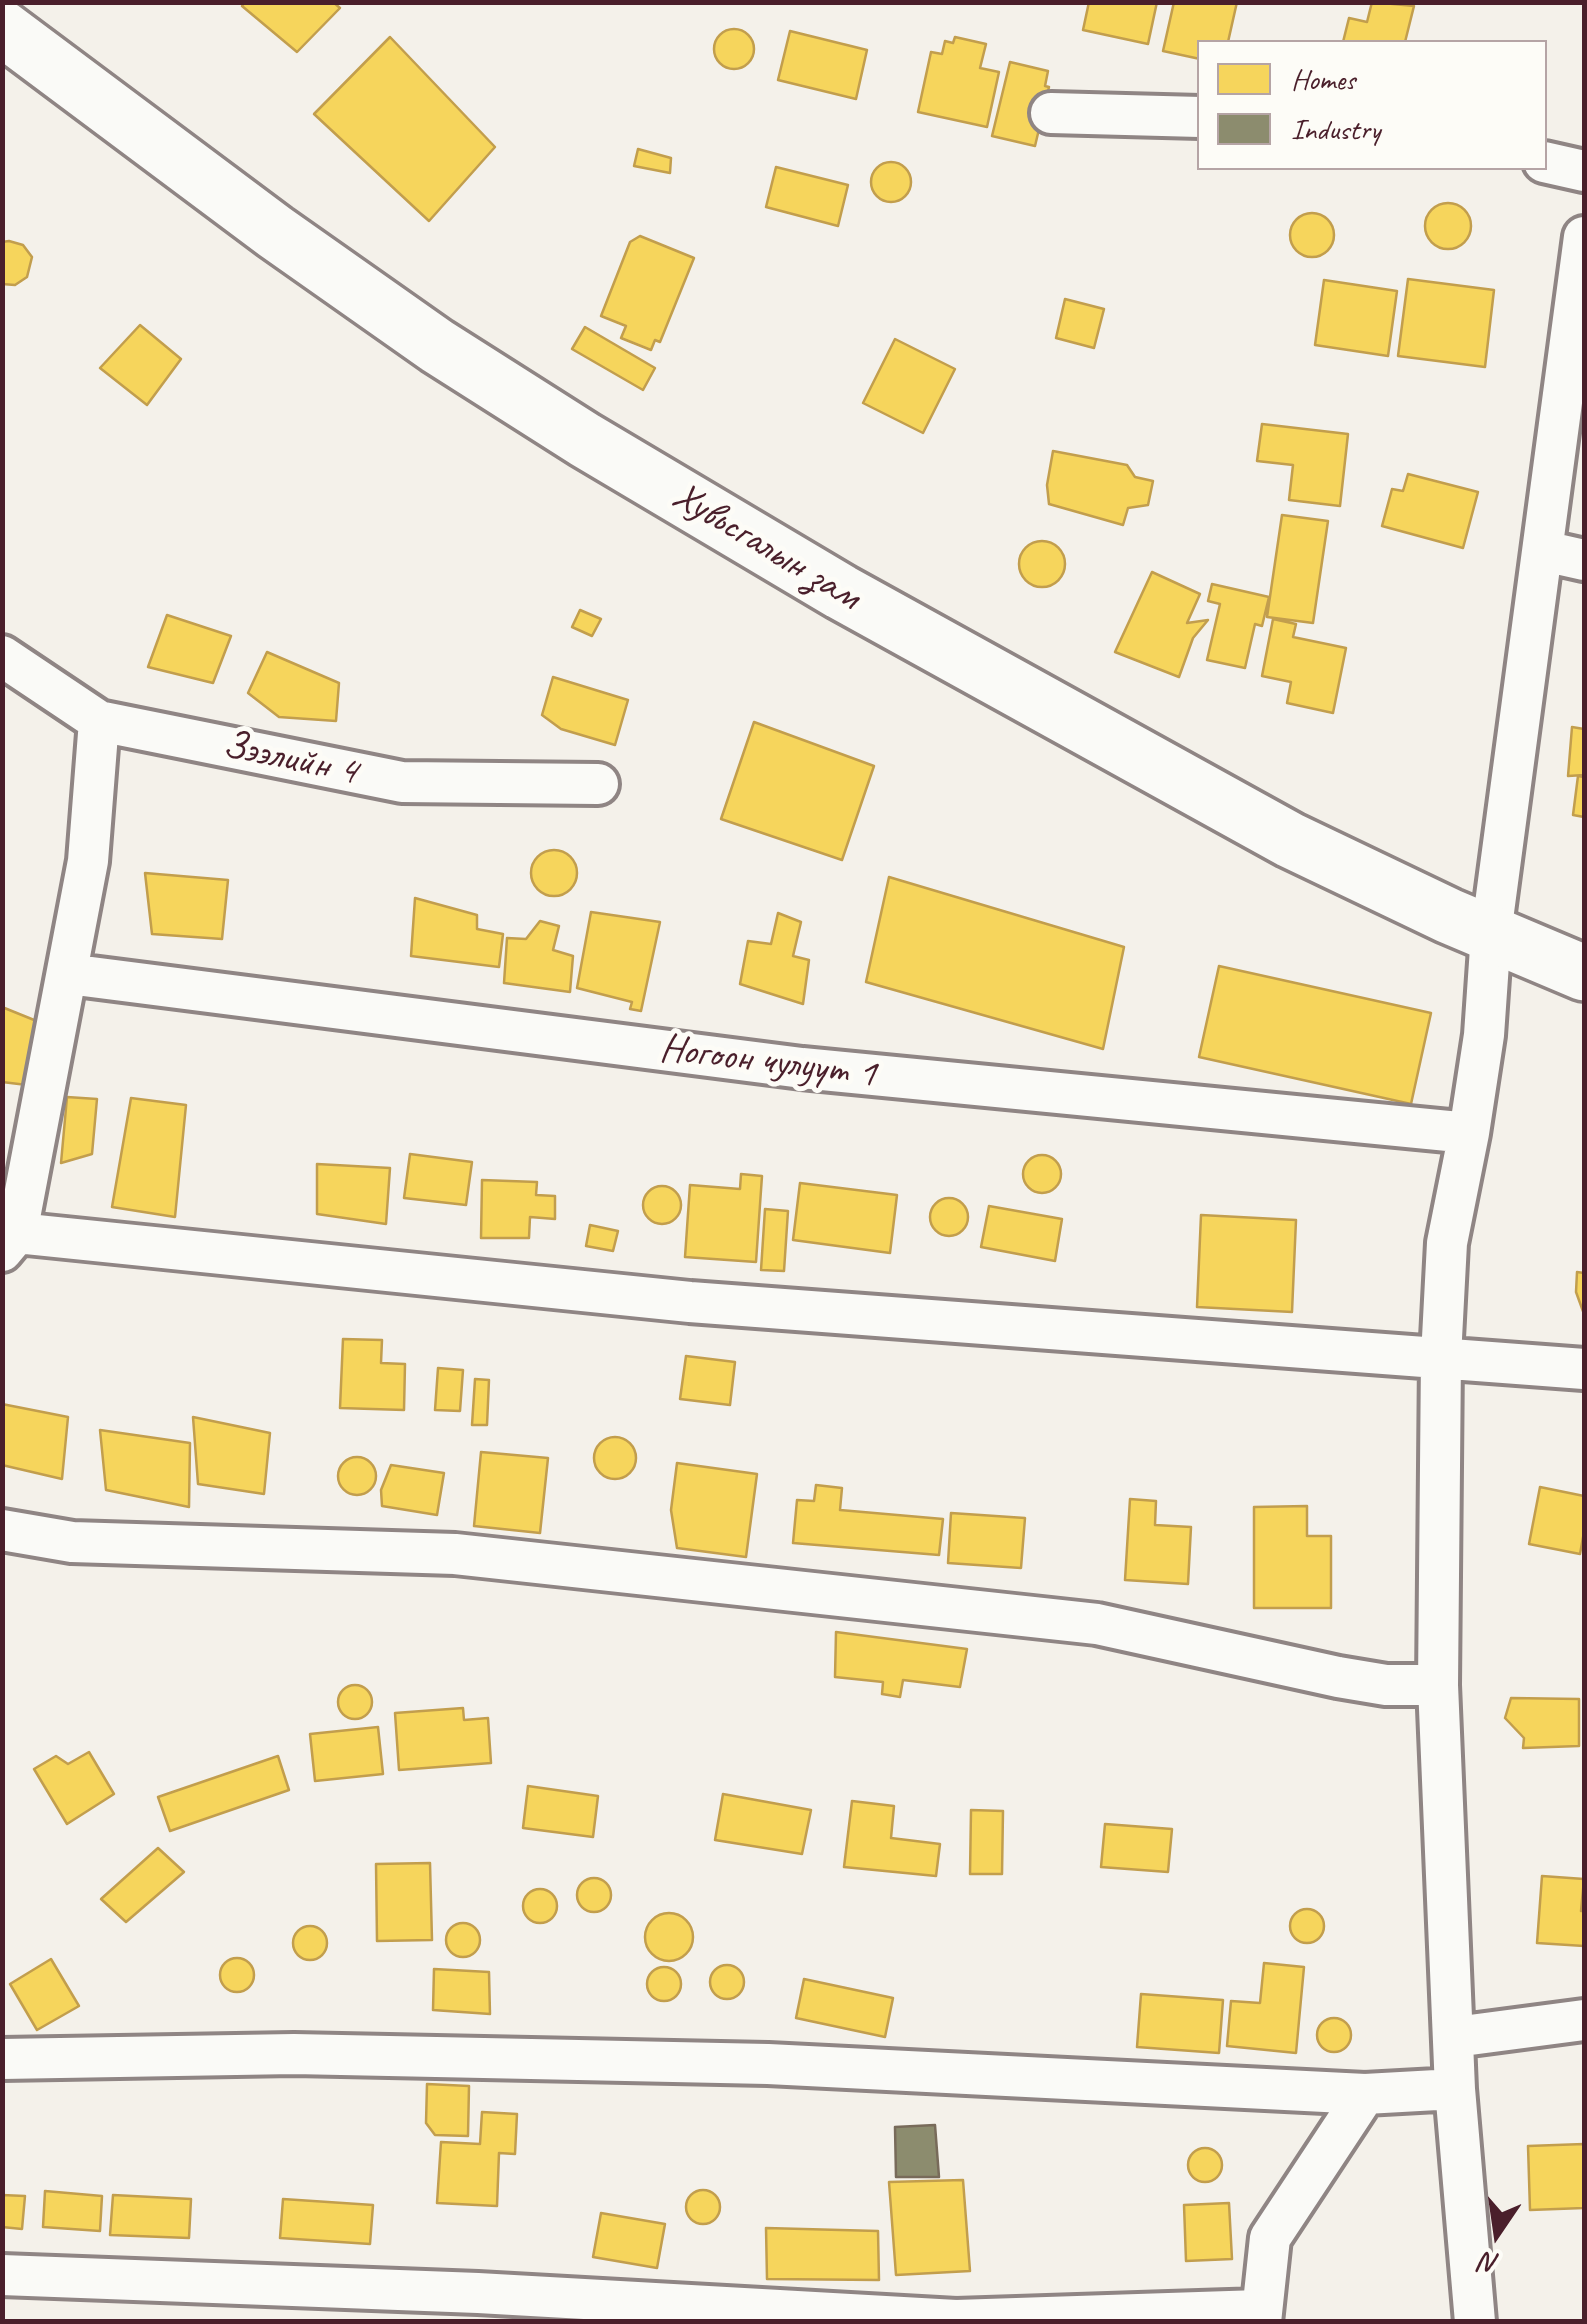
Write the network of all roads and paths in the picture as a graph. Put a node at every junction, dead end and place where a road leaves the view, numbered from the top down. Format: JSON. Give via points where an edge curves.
{"nodes":[{"id":1,"x":2,"y":28,"type":"edge"},
{"id":2,"x":1051,"y":112,"type":"dead end"},
{"id":3,"x":1197,"y":116,"type":"edge"},
{"id":4,"x":1547,"y":163,"type":"edge"},
{"id":5,"x":1584,"y":172,"type":"edge"},
{"id":6,"x":1584,"y":236,"type":"edge"},
{"id":7,"x":1544,"y":551,"type":"junction"},
{"id":8,"x":1584,"y":560,"type":"edge"},
{"id":9,"x":2,"y":656,"type":"edge"},
{"id":10,"x":100,"y":720,"type":"junction"},
{"id":11,"x":598,"y":784,"type":"dead end"},
{"id":12,"x":1491,"y":934,"type":"junction"},
{"id":13,"x":1584,"y":972,"type":"edge"},
{"id":14,"x":68,"y":974,"type":"junction"},
{"id":15,"x":1470,"y":1132,"type":"junction"},
{"id":16,"x":10,"y":1242,"type":"edge"},
{"id":17,"x":1441,"y":1357,"type":"junction"},
{"id":18,"x":1584,"y":1369,"type":"edge"},
{"id":19,"x":2,"y":1530,"type":"edge"},
{"id":20,"x":1438,"y":1686,"type":"junction"},
{"id":21,"x":1584,"y":2020,"type":"edge"},
{"id":22,"x":1455,"y":2037,"type":"junction"},
{"id":23,"x":2,"y":2059,"type":"edge"},
{"id":24,"x":1455,"y":2089,"type":"junction"},
{"id":25,"x":1365,"y":2094,"type":"junction"},
{"id":26,"x":2,"y":2275,"type":"edge"},
{"id":27,"x":1260,"y":2316,"type":"edge"},
{"id":28,"x":1475,"y":2322,"type":"edge"}],
"edges":[{"from":1,"to":12,"type":"main road","name":"Хувьсгалын зам","via":[[275,232],[585,440],[840,592],[1290,840]]},
{"from":2,"to":3,"type":"street"},
{"from":4,"to":5,"type":"street"},
{"from":6,"to":7,"type":"street"},
{"from":7,"to":8,"type":"street"},
{"from":7,"to":12,"type":"street"},
{"from":9,"to":10,"type":"street","name":"Зээлийн 4"},
{"from":10,"to":11,"type":"street","name":"Зээлийн 4","via":[[402,782]]},
{"from":10,"to":14,"type":"street","via":[[88,861]]},
{"from":12,"to":13,"type":"main road","name":"Хувьсгалын зам"},
{"from":12,"to":15,"type":"street"},
{"from":14,"to":15,"type":"street","name":"Ногоон чулуут 1","via":[[802,1068]]},
{"from":14,"to":16,"type":"street"},
{"from":15,"to":17,"type":"street","via":[[1446,1243]]},
{"from":16,"to":17,"type":"street","via":[[690,1302]]},
{"from":17,"to":18,"type":"street"},
{"from":17,"to":20,"type":"street"},
{"from":19,"to":20,"type":"street","via":[[72,1542],[455,1554],[1098,1624],[1338,1677]]},
{"from":20,"to":22,"type":"street"},
{"from":21,"to":22,"type":"street"},
{"from":22,"to":24,"type":"street"},
{"from":23,"to":25,"type":"street","via":[[294,2054],[768,2064]]},
{"from":24,"to":25,"type":"street"},
{"from":24,"to":28,"type":"street"},
{"from":25,"to":27,"type":"street","via":[[1270,2238]]},
{"from":26,"to":27,"type":"street","via":[[956,2320]]}]}
